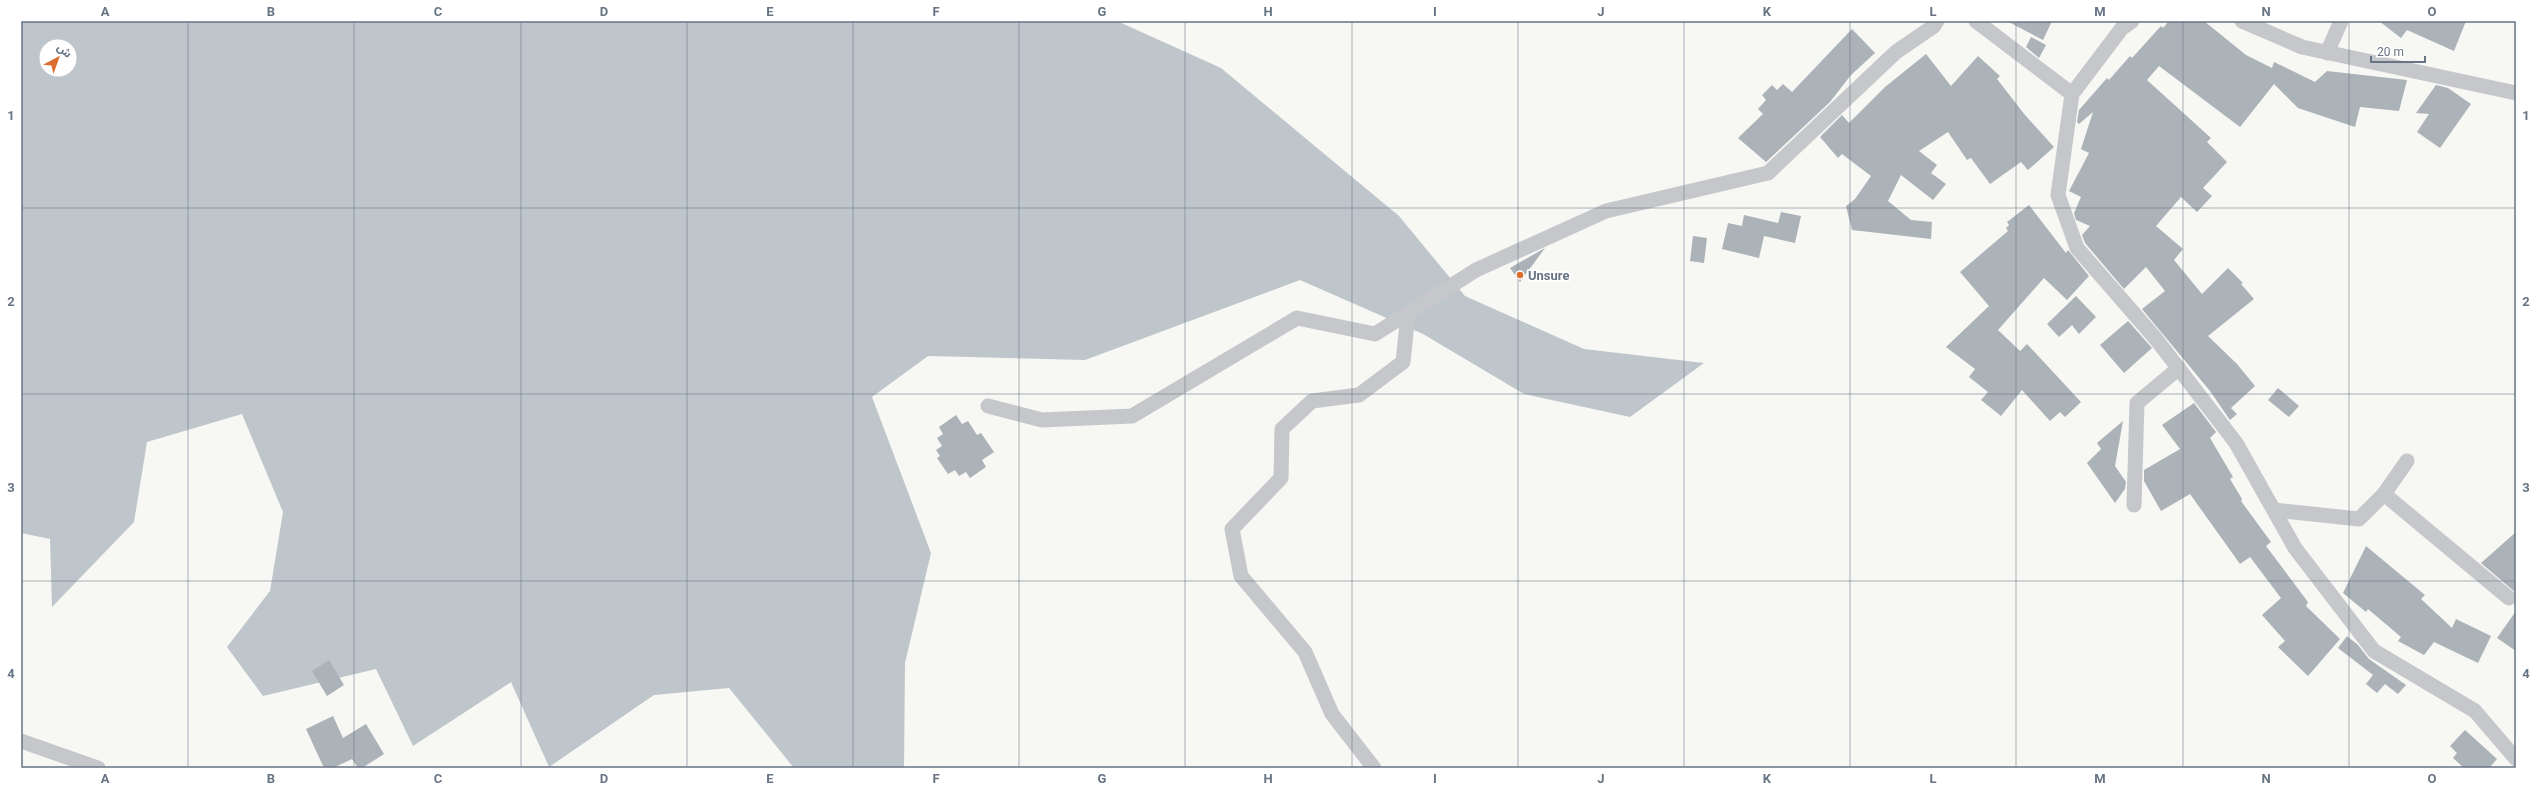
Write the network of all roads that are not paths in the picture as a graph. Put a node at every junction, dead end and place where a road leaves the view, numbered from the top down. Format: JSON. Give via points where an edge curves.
{"nodes":[{"id":1,"x":1937,"y":21,"type":"edge"},
{"id":2,"x":1976,"y":21,"type":"edge"},
{"id":3,"x":2132,"y":21,"type":"edge"},
{"id":4,"x":2242,"y":21,"type":"edge"},
{"id":5,"x":2341,"y":21,"type":"edge"},
{"id":6,"x":2327,"y":53,"type":"junction"},
{"id":7,"x":2516,"y":93,"type":"edge"},
{"id":8,"x":2072,"y":94,"type":"junction"},
{"id":9,"x":1408,"y":314,"type":"junction"},
{"id":10,"x":2179,"y":368,"type":"junction"},
{"id":11,"x":988,"y":406,"type":"dead end"},
{"id":12,"x":2407,"y":461,"type":"dead end"},
{"id":13,"x":2384,"y":494,"type":"junction"},
{"id":14,"x":2134,"y":505,"type":"dead end"},
{"id":15,"x":2274,"y":510,"type":"junction"},
{"id":16,"x":2509,"y":598,"type":"dead end"},
{"id":17,"x":21,"y":741,"type":"edge"},
{"id":18,"x":2516,"y":759,"type":"edge"},
{"id":19,"x":98,"y":768,"type":"edge"},
{"id":20,"x":1374,"y":768,"type":"edge"}],
"edges":[{"from":1,"to":9,"type":"street","via":[[1934,26],[1896,52],[1768,173],[1606,211],[1476,270]]},
{"from":2,"to":8,"type":"street"},
{"from":3,"to":8,"type":"street","via":[[2122,28]]},
{"from":4,"to":6,"type":"street","via":[[2302,47]]},
{"from":5,"to":6,"type":"street"},
{"from":6,"to":7,"type":"street"},
{"from":8,"to":10,"type":"street","via":[[2058,195],[2076,248]]},
{"from":9,"to":11,"type":"street","via":[[1375,334],[1297,318],[1132,416],[1042,420]]},
{"from":9,"to":20,"type":"street","via":[[1403,362],[1359,395],[1312,401],[1282,429],[1281,478],[1232,529],[1242,576],[1305,652],[1332,714]]},
{"from":10,"to":14,"type":"street","via":[[2137,403]]},
{"from":10,"to":15,"type":"street","via":[[2236,443]]},
{"from":12,"to":13,"type":"street"},
{"from":13,"to":15,"type":"street","via":[[2359,519]]},
{"from":13,"to":16,"type":"street"},
{"from":15,"to":18,"type":"street","via":[[2295,548],[2374,651],[2475,711]]},
{"from":17,"to":19,"type":"street"}]}
